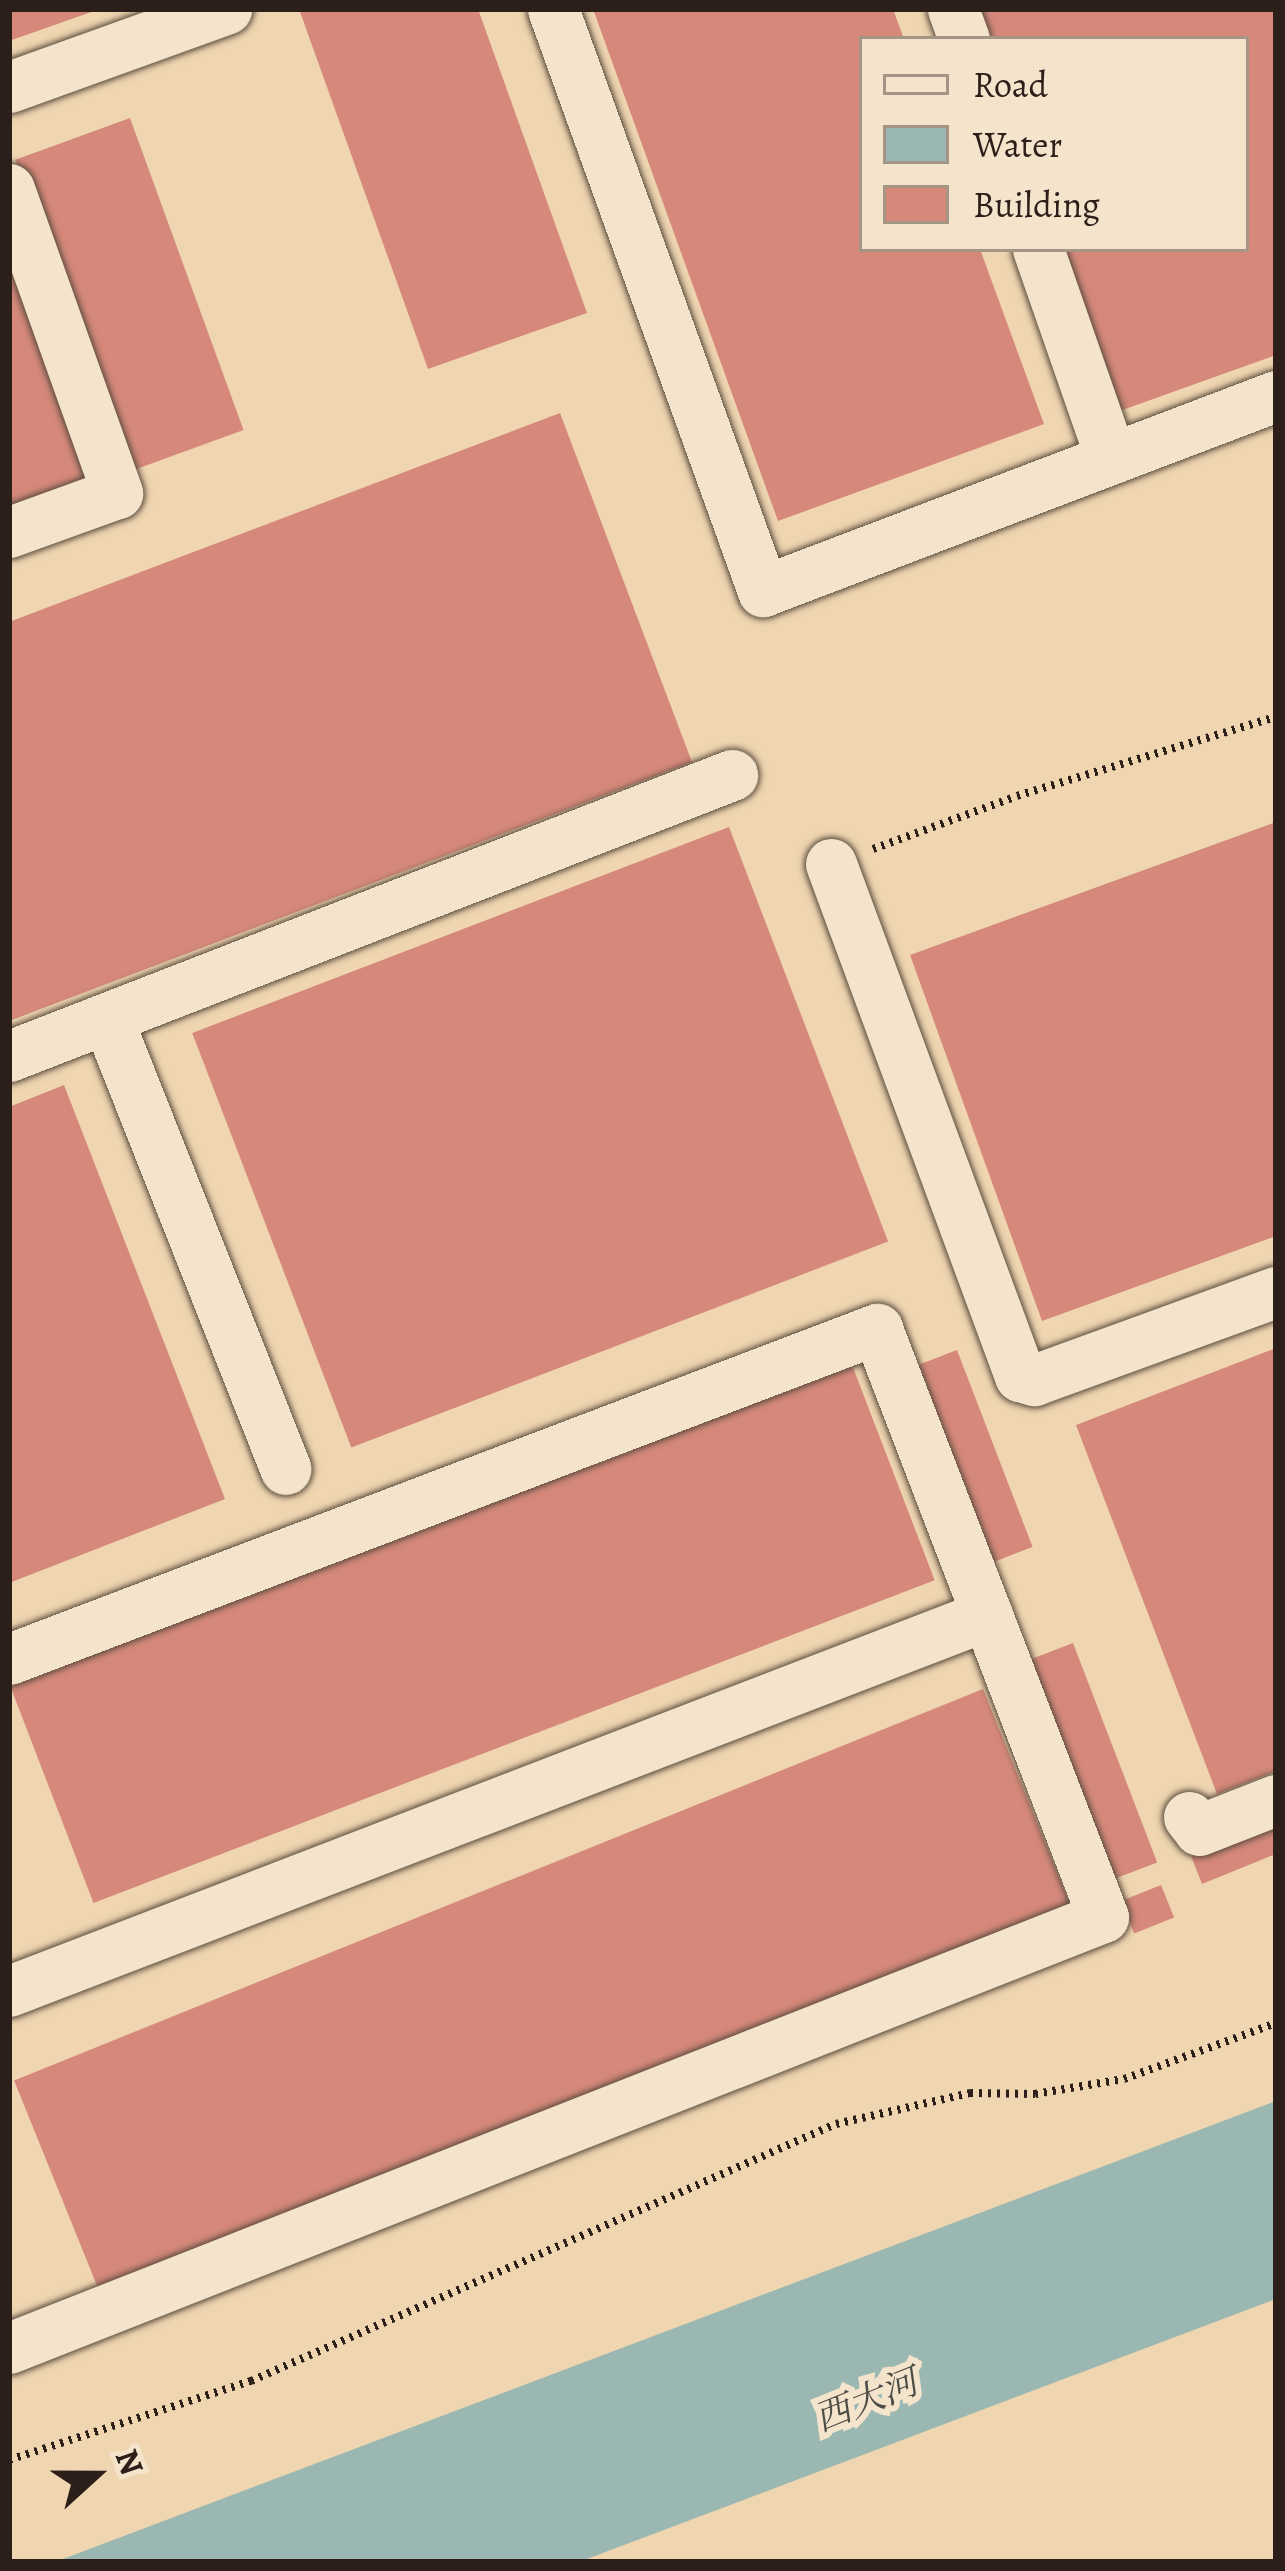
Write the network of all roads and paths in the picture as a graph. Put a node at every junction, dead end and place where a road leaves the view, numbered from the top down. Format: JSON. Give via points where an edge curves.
{"nodes":[{"id":1,"x":226,"y":9,"type":"edge"},
{"id":2,"x":553,"y":9,"type":"edge"},
{"id":3,"x":9,"y":87,"type":"edge"},
{"id":4,"x":9,"y":189,"type":"edge"},
{"id":5,"x":1039,"y":252,"type":"edge"},
{"id":6,"x":1276,"y":396,"type":"edge"},
{"id":7,"x":1112,"y":459,"type":"junction"},
{"id":8,"x":9,"y":532,"type":"edge"},
{"id":9,"x":1276,"y":717,"type":"edge"},
{"id":10,"x":732,"y":775,"type":"dead end"},
{"id":11,"x":831,"y":864,"type":"joint"},
{"id":12,"x":107,"y":1018,"type":"junction"},
{"id":13,"x":9,"y":1056,"type":"edge"},
{"id":14,"x":1276,"y":1292,"type":"edge"},
{"id":15,"x":286,"y":1469,"type":"dead end"},
{"id":16,"x":987,"y":1615,"type":"junction"},
{"id":17,"x":9,"y":1659,"type":"edge"},
{"id":18,"x":1276,"y":1800,"type":"edge"},
{"id":19,"x":1189,"y":1816,"type":"dead end"},
{"id":20,"x":9,"y":1991,"type":"edge"},
{"id":21,"x":1276,"y":2023,"type":"edge"},
{"id":22,"x":9,"y":2348,"type":"edge"},
{"id":23,"x":9,"y":2460,"type":"edge"}],
"edges":[{"from":1,"to":3,"type":"lane"},
{"from":2,"to":7,"type":"lane","via":[[763,591]]},
{"from":4,"to":8,"type":"lane","via":[[117,494]]},
{"from":5,"to":7,"type":"lane"},
{"from":6,"to":7,"type":"lane"},
{"from":9,"to":11,"type":"path","via":[[1017,796]]},
{"from":10,"to":12,"type":"lane"},
{"from":11,"to":14,"type":"lane","via":[[1020,1376],[1034,1380]]},
{"from":12,"to":13,"type":"lane"},
{"from":12,"to":15,"type":"lane"},
{"from":16,"to":17,"type":"lane","via":[[877,1329]]},
{"from":16,"to":20,"type":"lane"},
{"from":16,"to":22,"type":"lane","via":[[1103,1917]]},
{"from":18,"to":19,"type":"lane","via":[[1199,1830]]},
{"from":21,"to":23,"type":"path","via":[[1124,2079],[1035,2094],[970,2093],[836,2124],[251,2381]]}]}
